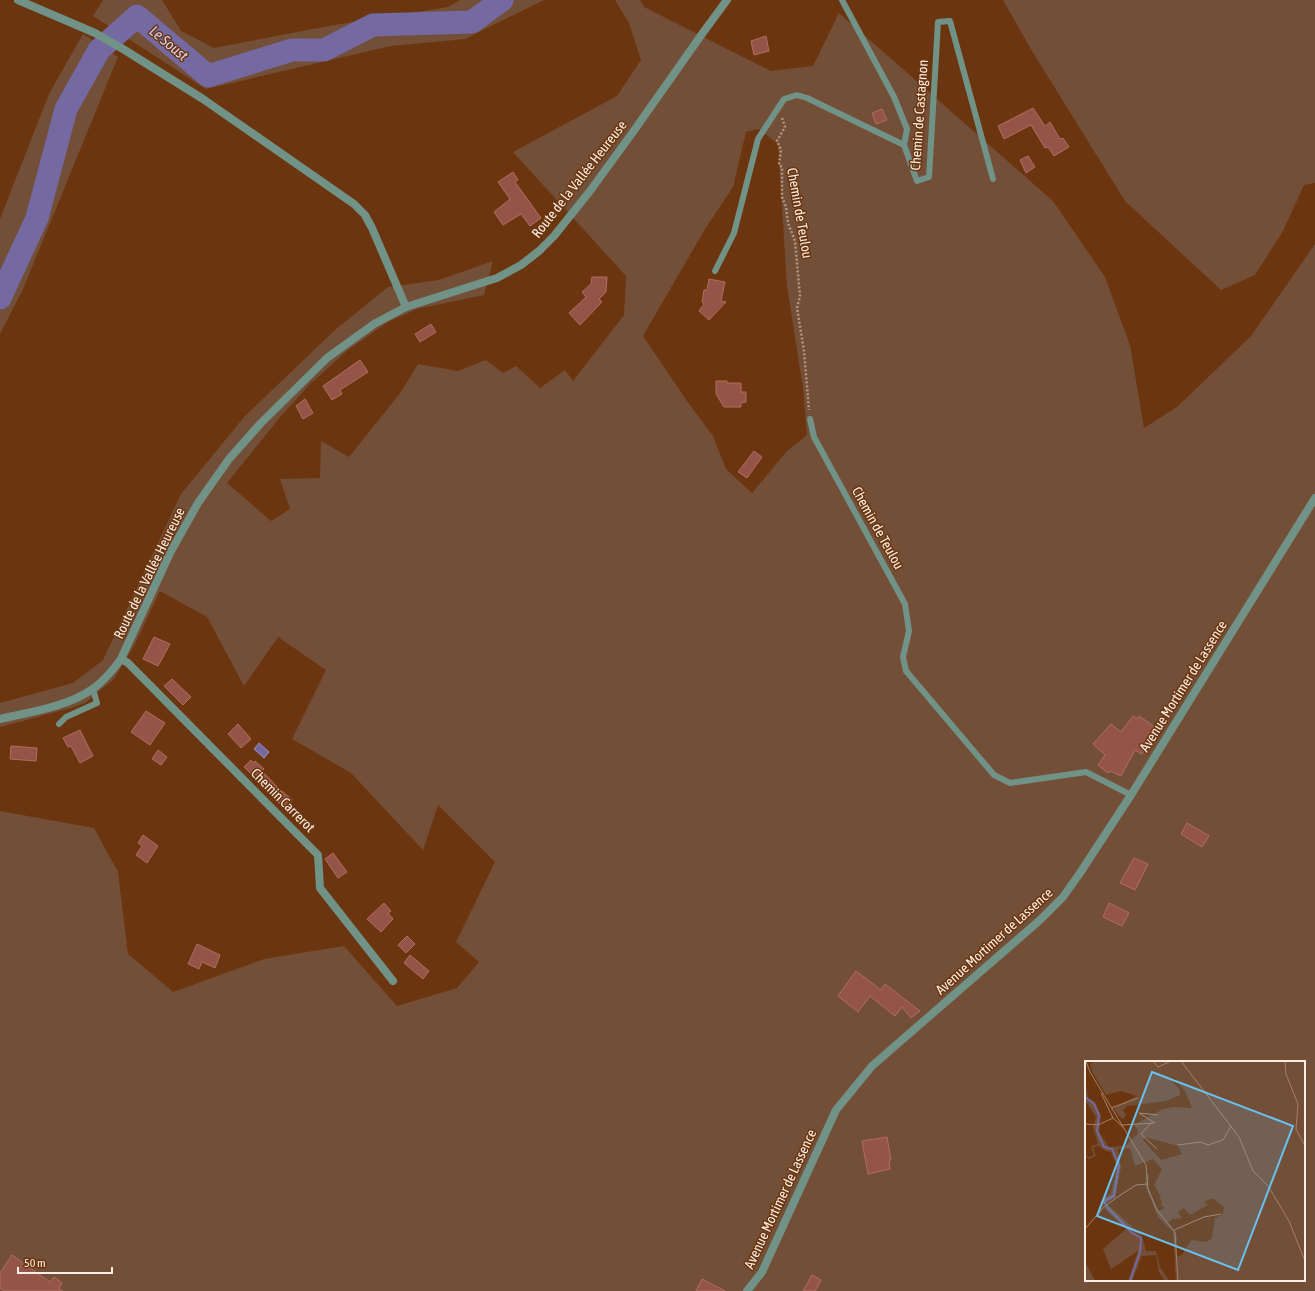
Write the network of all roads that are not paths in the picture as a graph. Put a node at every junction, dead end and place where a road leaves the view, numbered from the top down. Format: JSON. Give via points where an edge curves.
{"nodes":[{"id":1,"x":18,"y":0,"type":"edge"},
{"id":2,"x":728,"y":0,"type":"edge"},
{"id":3,"x":842,"y":0,"type":"edge"},
{"id":4,"x":904,"y":145,"type":"junction"},
{"id":5,"x":993,"y":179,"type":"dead end"},
{"id":6,"x":715,"y":271,"type":"dead end"},
{"id":7,"x":406,"y":307,"type":"junction"},
{"id":8,"x":810,"y":419,"type":"road end"},
{"id":9,"x":1315,"y":498,"type":"edge"},
{"id":10,"x":121,"y":659,"type":"junction"},
{"id":11,"x":94,"y":689,"type":"junction"},
{"id":12,"x":0,"y":719,"type":"edge"},
{"id":13,"x":59,"y":724,"type":"dead end"},
{"id":14,"x":1131,"y":795,"type":"junction"},
{"id":15,"x":393,"y":981,"type":"dead end"},
{"id":16,"x":747,"y":1291,"type":"edge"}],
"edges":[{"from":1,"to":7,"type":"street","via":[[95,33],[123,49],[204,99],[354,204],[365,215],[372,228]]},
{"from":2,"to":7,"type":"street","name":"Route de la Vallée Heureuse","via":[[590,191],[539,251],[521,265],[496,278]]},
{"from":3,"to":4,"type":"lane","name":"Chemin de Castagnon","via":[[894,97],[907,129]]},
{"from":4,"to":5,"type":"lane","name":"Chemin de Castagnon","via":[[917,181],[929,177],[938,22],[950,21]]},
{"from":4,"to":6,"type":"lane","via":[[807,98],[797,95],[784,99],[758,139],[734,233]]},
{"from":7,"to":10,"type":"street","name":"Route de la Vallée Heureuse","via":[[374,324],[327,358],[261,423],[229,459],[198,503],[170,553]]},
{"from":8,"to":14,"type":"lane","name":"Chemin de Teulou","via":[[814,437],[905,604],[909,631],[903,657],[906,671],[994,775],[1010,783],[1086,772]]},
{"from":9,"to":14,"type":"street","name":"Avenue Mortimer de Lassence"},
{"from":10,"to":11,"type":"street","name":"Route de la Vallée Heureuse"},
{"from":10,"to":15,"type":"street","name":"Chemin Carrerot","via":[[128,663],[318,855],[320,888]]},
{"from":11,"to":12,"type":"street","name":"Route de la Vallée Heureuse","via":[[70,701],[45,709]]},
{"from":11,"to":13,"type":"lane","via":[[97,703],[66,717]]},
{"from":14,"to":16,"type":"street","name":"Avenue Mortimer de Lassence","via":[[1062,897],[1040,920],[872,1066],[836,1110],[762,1272]]}]}
